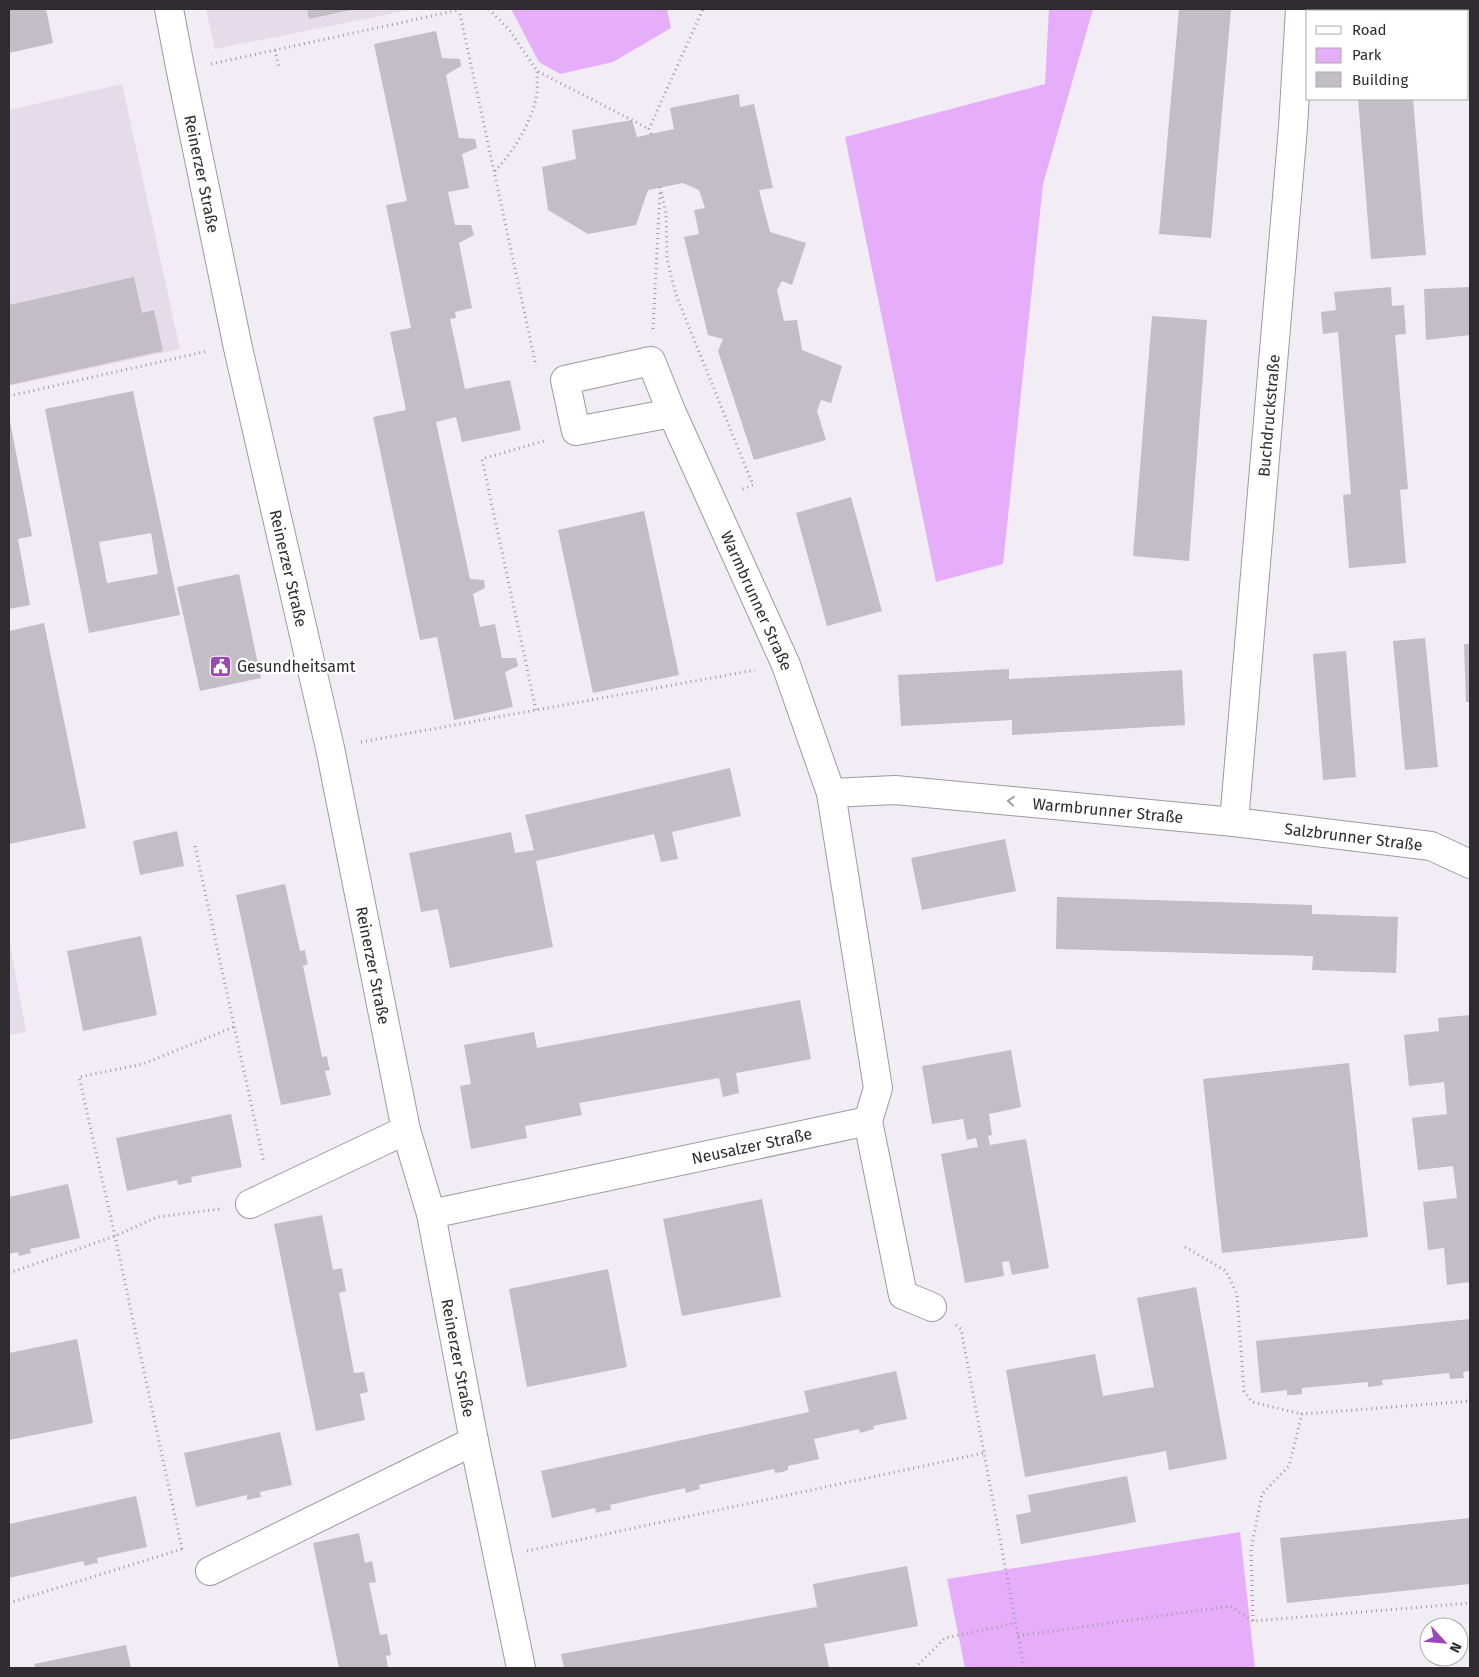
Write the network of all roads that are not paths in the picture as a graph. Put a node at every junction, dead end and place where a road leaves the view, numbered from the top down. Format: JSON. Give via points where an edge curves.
{"nodes":[{"id":1,"x":169,"y":9,"type":"edge"},
{"id":2,"x":1300,"y":9,"type":"edge"},
{"id":3,"x":672,"y":413,"type":"junction"},
{"id":4,"x":831,"y":793,"type":"junction"},
{"id":5,"x":1234,"y":822,"type":"junction"},
{"id":6,"x":1470,"y":864,"type":"edge"},
{"id":7,"x":868,"y":1121,"type":"junction"},
{"id":8,"x":406,"y":1130,"type":"junction"},
{"id":9,"x":261,"y":1200,"type":"road end"},
{"id":10,"x":431,"y":1214,"type":"junction"},
{"id":11,"x":932,"y":1307,"type":"road end"},
{"id":12,"x":474,"y":1441,"type":"junction"},
{"id":13,"x":210,"y":1571,"type":"road end"},
{"id":14,"x":521,"y":1668,"type":"edge"}],
"edges":[{"from":1,"to":8,"type":"street","name":"Reinerzer Straße","via":[[238,344],[330,748]]},
{"from":2,"to":5,"type":"street","name":"Buchdruckstraße"},
{"from":3,"to":3,"type":"street","name":"Warmbrunner Straße","via":[[651,361],[565,380],[576,431]]},
{"from":3,"to":4,"type":"street","name":"Warmbrunner Straße","via":[[786,665]]},
{"from":5,"to":4,"type":"street","name":"Warmbrunner Straße","one_way":true,"via":[[895,790]]},
{"from":4,"to":7,"type":"street","name":"Warmbrunner Straße","via":[[878,1088]]},
{"from":5,"to":6,"type":"street","name":"Salzbrunner Straße","via":[[1431,846]]},
{"from":7,"to":10,"type":"street","name":"Neusalzer Straße"},
{"from":7,"to":11,"type":"street","via":[[903,1295]]},
{"from":8,"to":9,"type":"street"},
{"from":8,"to":10,"type":"street","name":"Reinerzer Straße"},
{"from":10,"to":12,"type":"street","name":"Reinerzer Straße"},
{"from":12,"to":13,"type":"street"},
{"from":12,"to":14,"type":"street","name":"Reinerzer Straße"}]}
